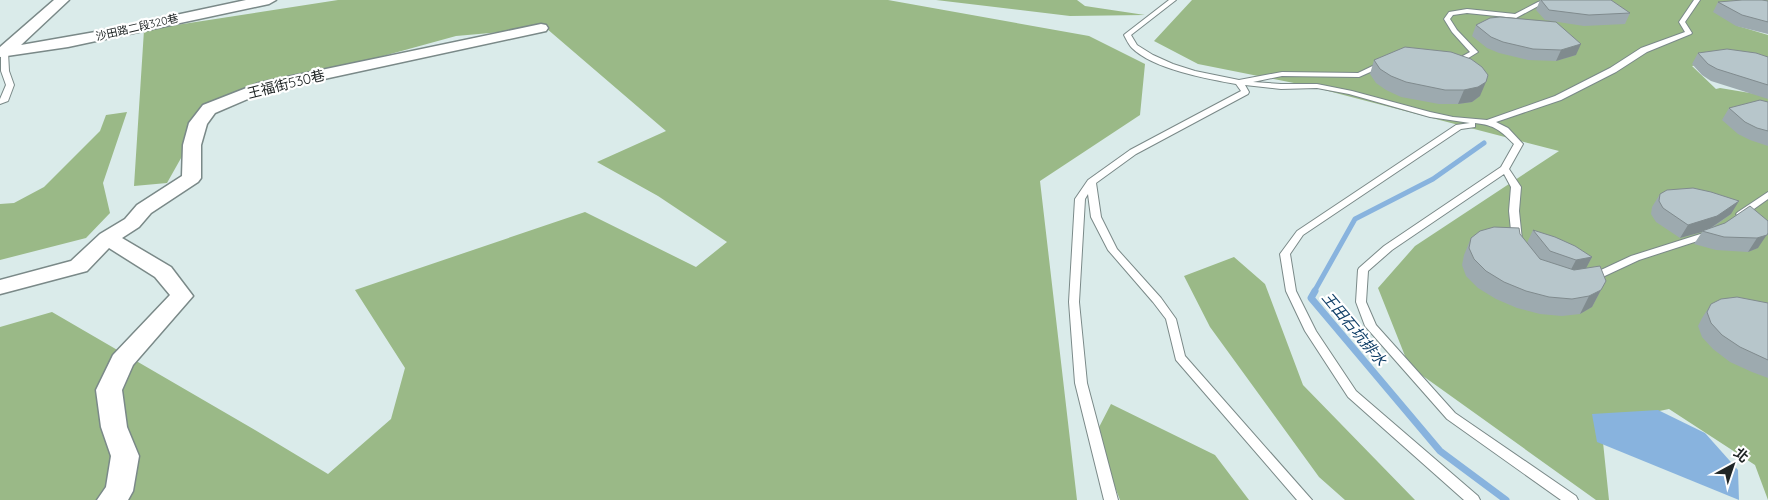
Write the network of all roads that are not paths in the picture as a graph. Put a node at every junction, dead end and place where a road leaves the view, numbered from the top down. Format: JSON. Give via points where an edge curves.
{"nodes":[{"id":1,"x":62,"y":0,"type":"edge"},
{"id":2,"x":269,"y":0,"type":"edge"},
{"id":3,"x":1174,"y":0,"type":"edge"},
{"id":4,"x":1552,"y":0,"type":"edge"},
{"id":5,"x":1697,"y":0,"type":"edge"},
{"id":6,"x":540,"y":28,"type":"dead end"},
{"id":7,"x":2,"y":52,"type":"edge"},
{"id":8,"x":1393,"y":59,"type":"edge"},
{"id":9,"x":1447,"y":62,"type":"edge"},
{"id":10,"x":1239,"y":82,"type":"junction"},
{"id":11,"x":0,"y":102,"type":"edge"},
{"id":12,"x":1489,"y":123,"type":"junction"},
{"id":13,"x":1505,"y":169,"type":"junction"},
{"id":14,"x":1091,"y":182,"type":"junction"},
{"id":15,"x":1768,"y":195,"type":"edge"},
{"id":16,"x":108,"y":238,"type":"junction"},
{"id":17,"x":1519,"y":250,"type":"edge"},
{"id":18,"x":1583,"y":280,"type":"edge"},
{"id":19,"x":0,"y":287,"type":"edge"},
{"id":20,"x":111,"y":500,"type":"edge"},
{"id":21,"x":1111,"y":500,"type":"edge"},
{"id":22,"x":1306,"y":500,"type":"edge"},
{"id":23,"x":1473,"y":500,"type":"edge"},
{"id":24,"x":1571,"y":500,"type":"edge"}],
"edges":[{"from":1,"to":7,"type":"street"},
{"from":2,"to":7,"type":"street","name":"沙田路二段320巷","via":[[54,46]]},
{"from":3,"to":10,"type":"lane","via":[[1126,35],[1129,43],[1152,58],[1193,73]]},
{"from":4,"to":9,"type":"lane","via":[[1516,16],[1467,11],[1451,13],[1447,19],[1454,31],[1474,52],[1455,63]]},
{"from":5,"to":12,"type":"lane","via":[[1682,22],[1690,34],[1644,50],[1558,98]]},
{"from":6,"to":16,"type":"street","name":"王福街530巷","via":[[259,88],[209,109],[198,123],[192,145],[191,178]]},
{"from":7,"to":11,"type":"lane","via":[[10,85],[5,99]]},
{"from":8,"to":10,"type":"lane","via":[[1359,75],[1282,74]]},
{"from":10,"to":12,"type":"lane","via":[[1317,86],[1446,118]]},
{"from":10,"to":14,"type":"lane","via":[[1245,92],[1133,152]]},
{"from":12,"to":13,"type":"lane","via":[[1505,130],[1519,144]]},
{"from":12,"to":23,"type":"lane","via":[[1459,127],[1300,233],[1285,254],[1291,291],[1311,331],[1352,394]]},
{"from":13,"to":17,"type":"lane","via":[[1516,187],[1514,211]]},
{"from":13,"to":24,"type":"lane","via":[[1388,248],[1363,270],[1361,302],[1371,326],[1451,416]]},
{"from":14,"to":21,"type":"lane","via":[[1080,199],[1074,302],[1081,383]]},
{"from":14,"to":22,"type":"lane","via":[[1096,217],[1113,250],[1171,319],[1180,357]]},
{"from":15,"to":18,"type":"lane","via":[[1713,233],[1635,258],[1592,279]]},
{"from":16,"to":19,"type":"street","name":"王福街530巷","via":[[79,266]]},
{"from":16,"to":20,"type":"street","via":[[163,272],[182,296],[122,361],[109,390],[114,427],[125,456],[119,491]]}]}
